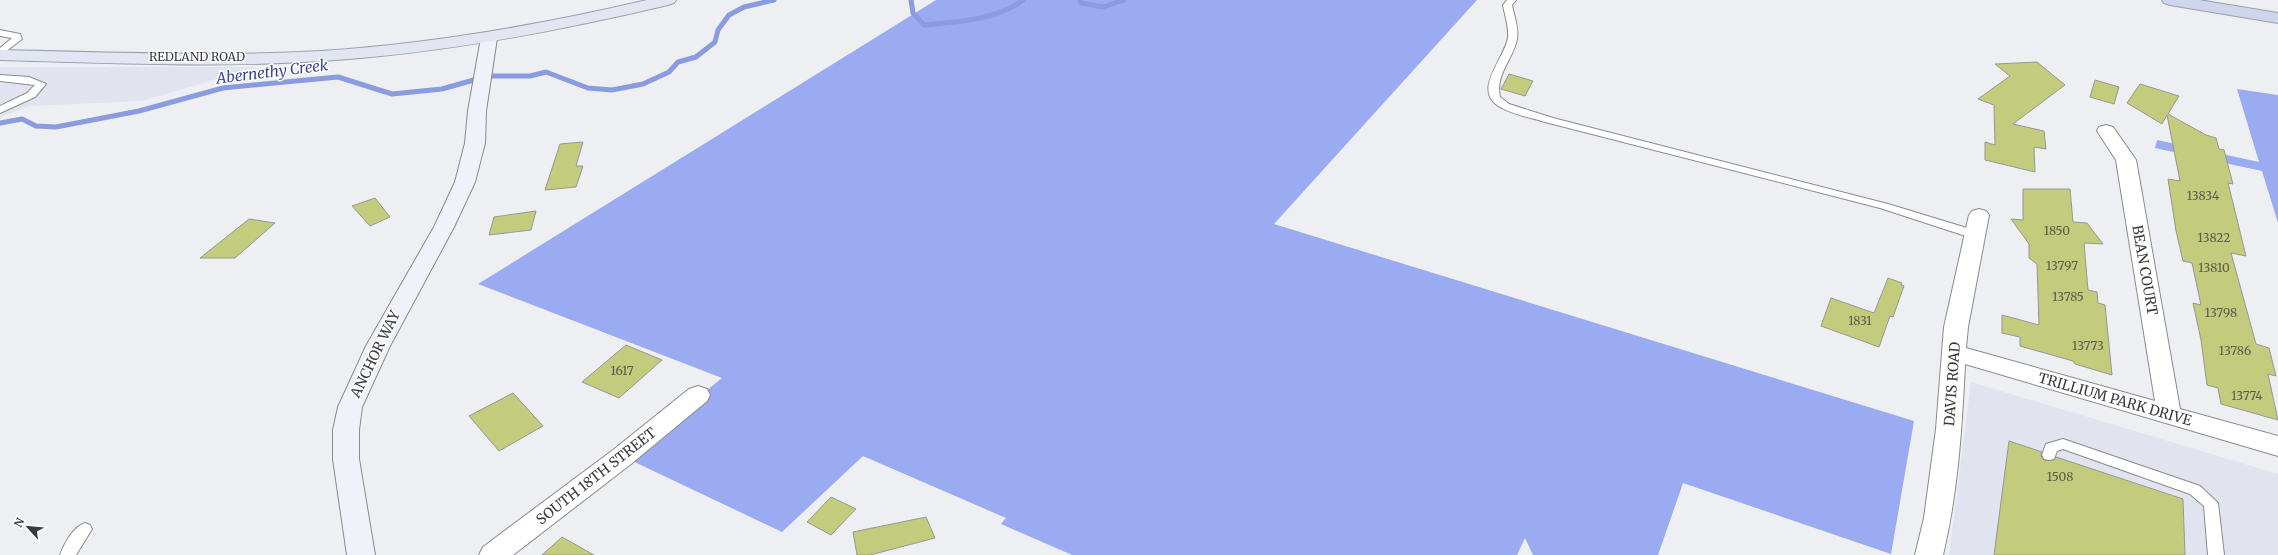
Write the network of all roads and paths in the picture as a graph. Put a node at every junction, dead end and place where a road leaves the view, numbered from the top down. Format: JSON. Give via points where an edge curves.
{"nodes":[{"id":1,"x":668,"y":0,"type":"edge"},
{"id":2,"x":1512,"y":0,"type":"edge"},
{"id":3,"x":2170,"y":0,"type":"edge"},
{"id":4,"x":2225,"y":0,"type":"edge"},
{"id":5,"x":2278,"y":8,"type":"edge"},
{"id":6,"x":2278,"y":18,"type":"edge"},
{"id":7,"x":0,"y":33,"type":"edge"},
{"id":8,"x":489,"y":38,"type":"junction"},
{"id":9,"x":0,"y":54,"type":"edge"},
{"id":10,"x":0,"y":78,"type":"edge"},
{"id":11,"x":0,"y":110,"type":"edge"},
{"id":12,"x":2106,"y":131,"type":"dead end"},
{"id":13,"x":1978,"y":225,"type":"joint"},
{"id":14,"x":1953,"y":352,"type":"junction"},
{"id":15,"x":698,"y":395,"type":"dead end"},
{"id":16,"x":2170,"y":414,"type":"junction"},
{"id":17,"x":2278,"y":446,"type":"edge"},
{"id":18,"x":2049,"y":454,"type":"dead end"},
{"id":19,"x":85,"y":529,"type":"dead end"},
{"id":20,"x":68,"y":555,"type":"edge"},
{"id":21,"x":361,"y":555,"type":"edge"},
{"id":22,"x":493,"y":555,"type":"edge"},
{"id":23,"x":1929,"y":555,"type":"edge"},
{"id":24,"x":2216,"y":555,"type":"edge"}],
"edges":[{"from":1,"to":8,"type":"main road","name":"REDLAND ROAD","via":[[565,24]]},
{"from":2,"to":13,"type":"lane","via":[[1507,5],[1513,28],[1512,40],[1493,87],[1495,98],[1505,106],[1550,120],[1884,206]]},
{"from":3,"to":6,"type":"highway"},
{"from":4,"to":5,"type":"highway"},
{"from":7,"to":9,"type":"lane","via":[[17,36]]},
{"from":8,"to":9,"type":"main road","name":"REDLAND ROAD","via":[[378,51],[290,57]]},
{"from":8,"to":21,"type":"street","name":"ANCHOR WAY","via":[[475,143],[468,172],[451,213],[381,340],[350,407],[346,430],[346,459]]},
{"from":10,"to":11,"type":"lane","via":[[29,80],[41,84],[31,95]]},
{"from":12,"to":16,"type":"street","name":"BEAN COURT","via":[[2126,160]]},
{"from":13,"to":14,"type":"street","name":"DAVIS ROAD","via":[[1961,300]]},
{"from":14,"to":16,"type":"street","name":"TRILLIUM PARK DRIVE"},
{"from":14,"to":23,"type":"street","name":"DAVIS ROAD","via":[[1949,429],[1938,518]]},
{"from":15,"to":22,"type":"street","name":"SOUTH 18TH STREET","via":[[622,457]]},
{"from":16,"to":17,"type":"street","name":"TRILLIUM PARK DRIVE"},
{"from":18,"to":24,"type":"lane","via":[[2050,448],[2063,444],[2195,490],[2211,503]]},
{"from":19,"to":20,"type":"lane","via":[[70,548]]}]}
